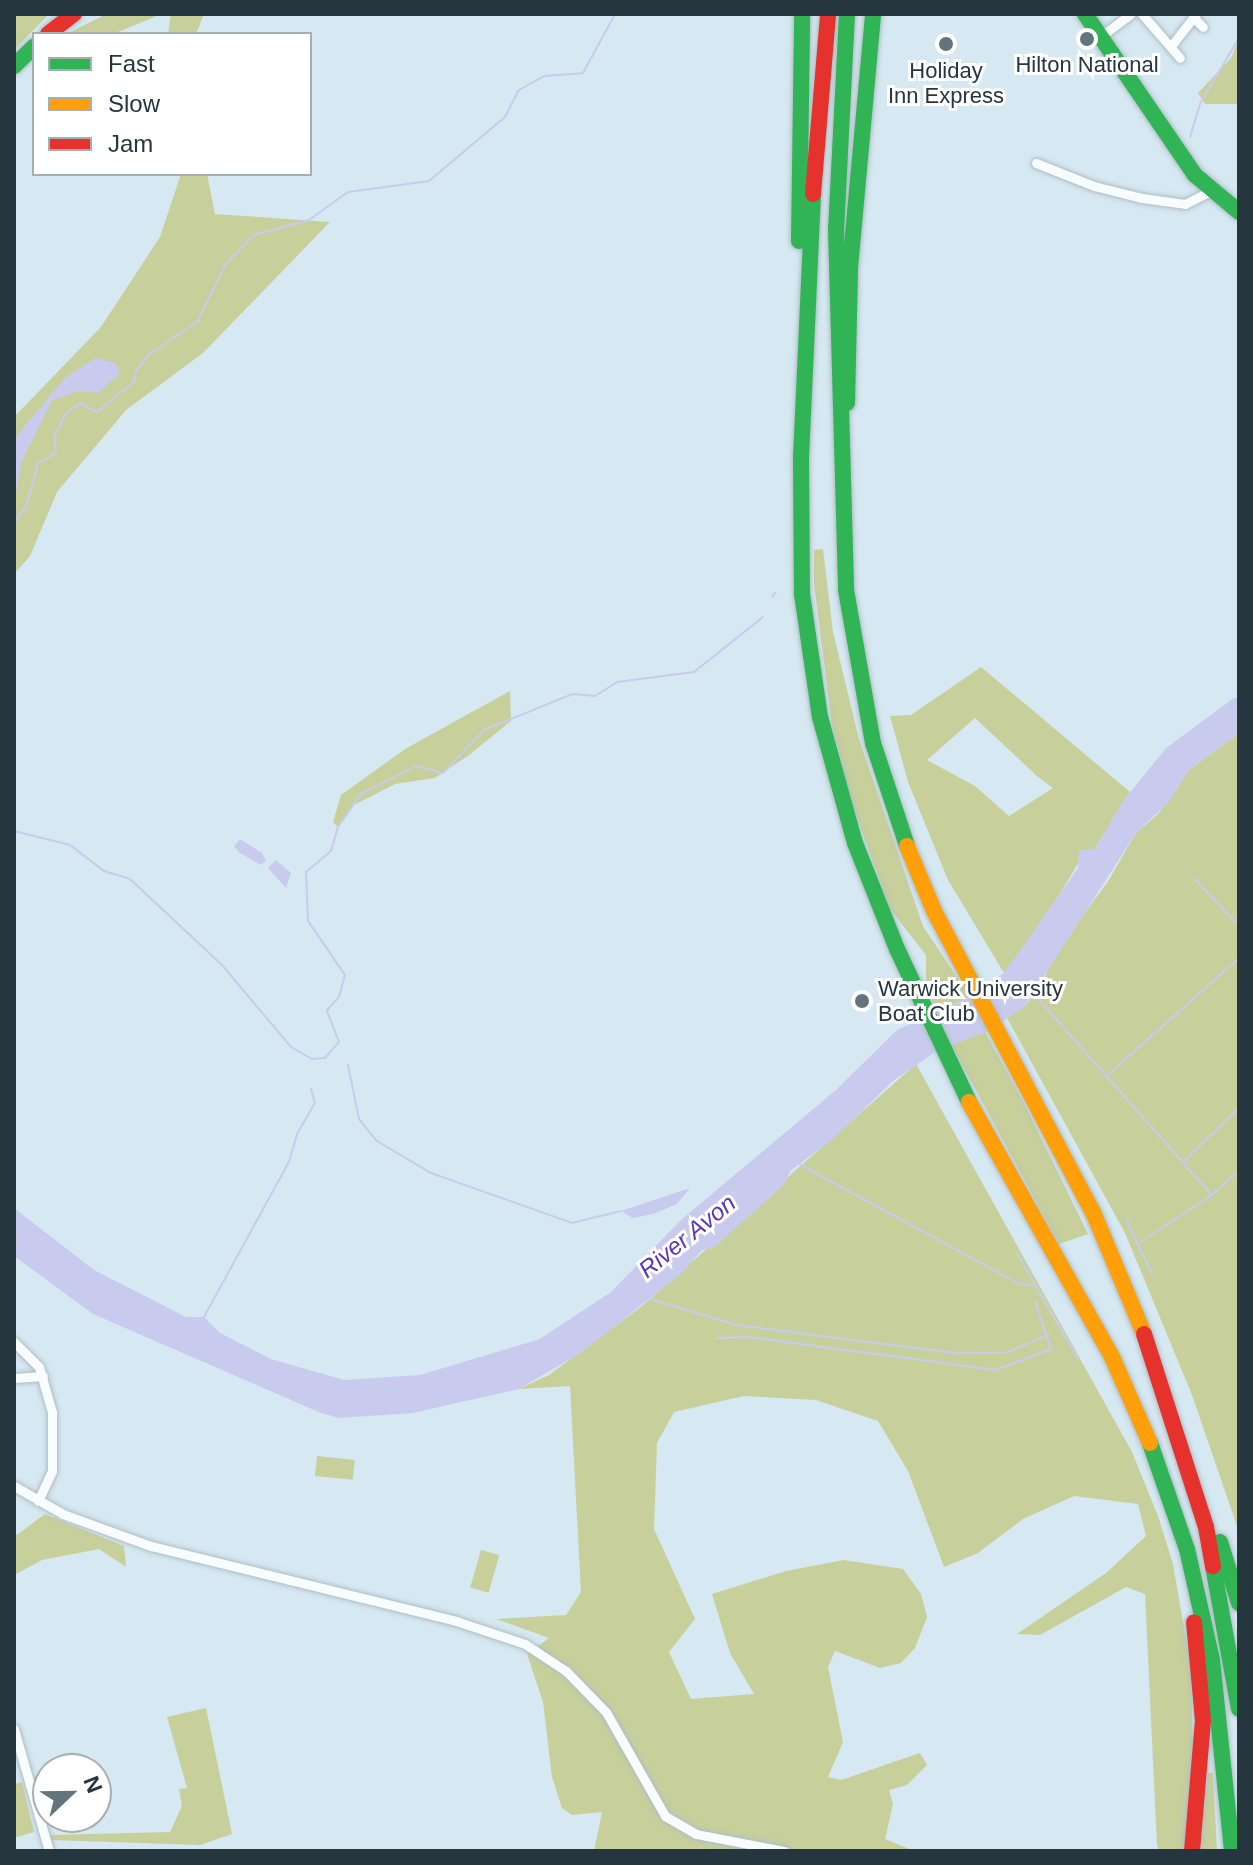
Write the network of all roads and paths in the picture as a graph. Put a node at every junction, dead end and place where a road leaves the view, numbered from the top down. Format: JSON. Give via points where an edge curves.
{"nodes":[{"id":1,"x":74,"y":14,"type":"edge"},
{"id":2,"x":802,"y":14,"type":"edge"},
{"id":3,"x":828,"y":14,"type":"edge"},
{"id":4,"x":847,"y":14,"type":"edge"},
{"id":5,"x":873,"y":14,"type":"edge"},
{"id":6,"x":1085,"y":14,"type":"edge"},
{"id":7,"x":1130,"y":14,"type":"edge"},
{"id":8,"x":1142,"y":14,"type":"edge"},
{"id":9,"x":1194,"y":16,"type":"edge"},
{"id":10,"x":1203,"y":27,"type":"dead end"},
{"id":11,"x":51,"y":32,"type":"edge"},
{"id":12,"x":1100,"y":37,"type":"junction"},
{"id":13,"x":1171,"y":46,"type":"junction"},
{"id":14,"x":32,"y":49,"type":"edge"},
{"id":15,"x":1180,"y":58,"type":"dead end"},
{"id":16,"x":14,"y":66,"type":"edge"},
{"id":17,"x":1036,"y":163,"type":"dead end"},
{"id":18,"x":1210,"y":191,"type":"junction"},
{"id":19,"x":1239,"y":212,"type":"edge"},
{"id":20,"x":804,"y":338,"type":"junction"},
{"id":21,"x":840,"y":493,"type":"junction"},
{"id":22,"x":14,"y":1342,"type":"edge"},
{"id":23,"x":43,"y":1376,"type":"junction"},
{"id":24,"x":14,"y":1378,"type":"edge"},
{"id":25,"x":1193,"y":1474,"type":"junction"},
{"id":26,"x":14,"y":1486,"type":"edge"},
{"id":27,"x":1169,"y":1493,"type":"junction"},
{"id":28,"x":38,"y":1501,"type":"junction"},
{"id":29,"x":1239,"y":1603,"type":"edge"},
{"id":30,"x":1239,"y":1709,"type":"edge"},
{"id":31,"x":14,"y":1729,"type":"edge"},
{"id":32,"x":49,"y":1851,"type":"edge"},
{"id":33,"x":784,"y":1851,"type":"edge"},
{"id":34,"x":1192,"y":1851,"type":"edge"},
{"id":35,"x":1232,"y":1851,"type":"edge"}],
"edges":[{"from":1,"to":11,"type":"highway"},
{"from":2,"to":20,"type":"highway","via":[[799,284]]},
{"from":3,"to":20,"type":"highway"},
{"from":4,"to":21,"type":"highway","via":[[835,286]]},
{"from":5,"to":21,"type":"highway","via":[[850,268],[848,462]]},
{"from":6,"to":12,"type":"highway"},
{"from":7,"to":12,"type":"street"},
{"from":8,"to":13,"type":"street"},
{"from":9,"to":10,"type":"street"},
{"from":9,"to":13,"type":"street"},
{"from":12,"to":18,"type":"highway"},
{"from":13,"to":15,"type":"street"},
{"from":14,"to":16,"type":"highway"},
{"from":17,"to":18,"type":"street","via":[[1142,198],[1185,204]]},
{"from":18,"to":19,"type":"highway"},
{"from":20,"to":27,"type":"highway","via":[[800,544],[809,656],[851,830],[897,949],[959,1082],[1097,1328]]},
{"from":21,"to":25,"type":"highway","via":[[846,590],[873,743],[905,843],[943,930],[1093,1212]]},
{"from":22,"to":23,"type":"street"},
{"from":23,"to":24,"type":"street"},
{"from":23,"to":28,"type":"street","via":[[54,1450],[50,1477]]},
{"from":25,"to":29,"type":"highway"},
{"from":25,"to":30,"type":"highway","via":[[1221,1591]]},
{"from":26,"to":28,"type":"street"},
{"from":27,"to":34,"type":"highway","via":[[1201,1679],[1202,1748]]},
{"from":27,"to":35,"type":"highway","via":[[1212,1660]]},
{"from":28,"to":33,"type":"street","via":[[96,1528],[173,1553],[456,1621],[525,1644],[566,1671],[606,1712],[665,1816],[696,1834]]},
{"from":31,"to":32,"type":"street"}]}
